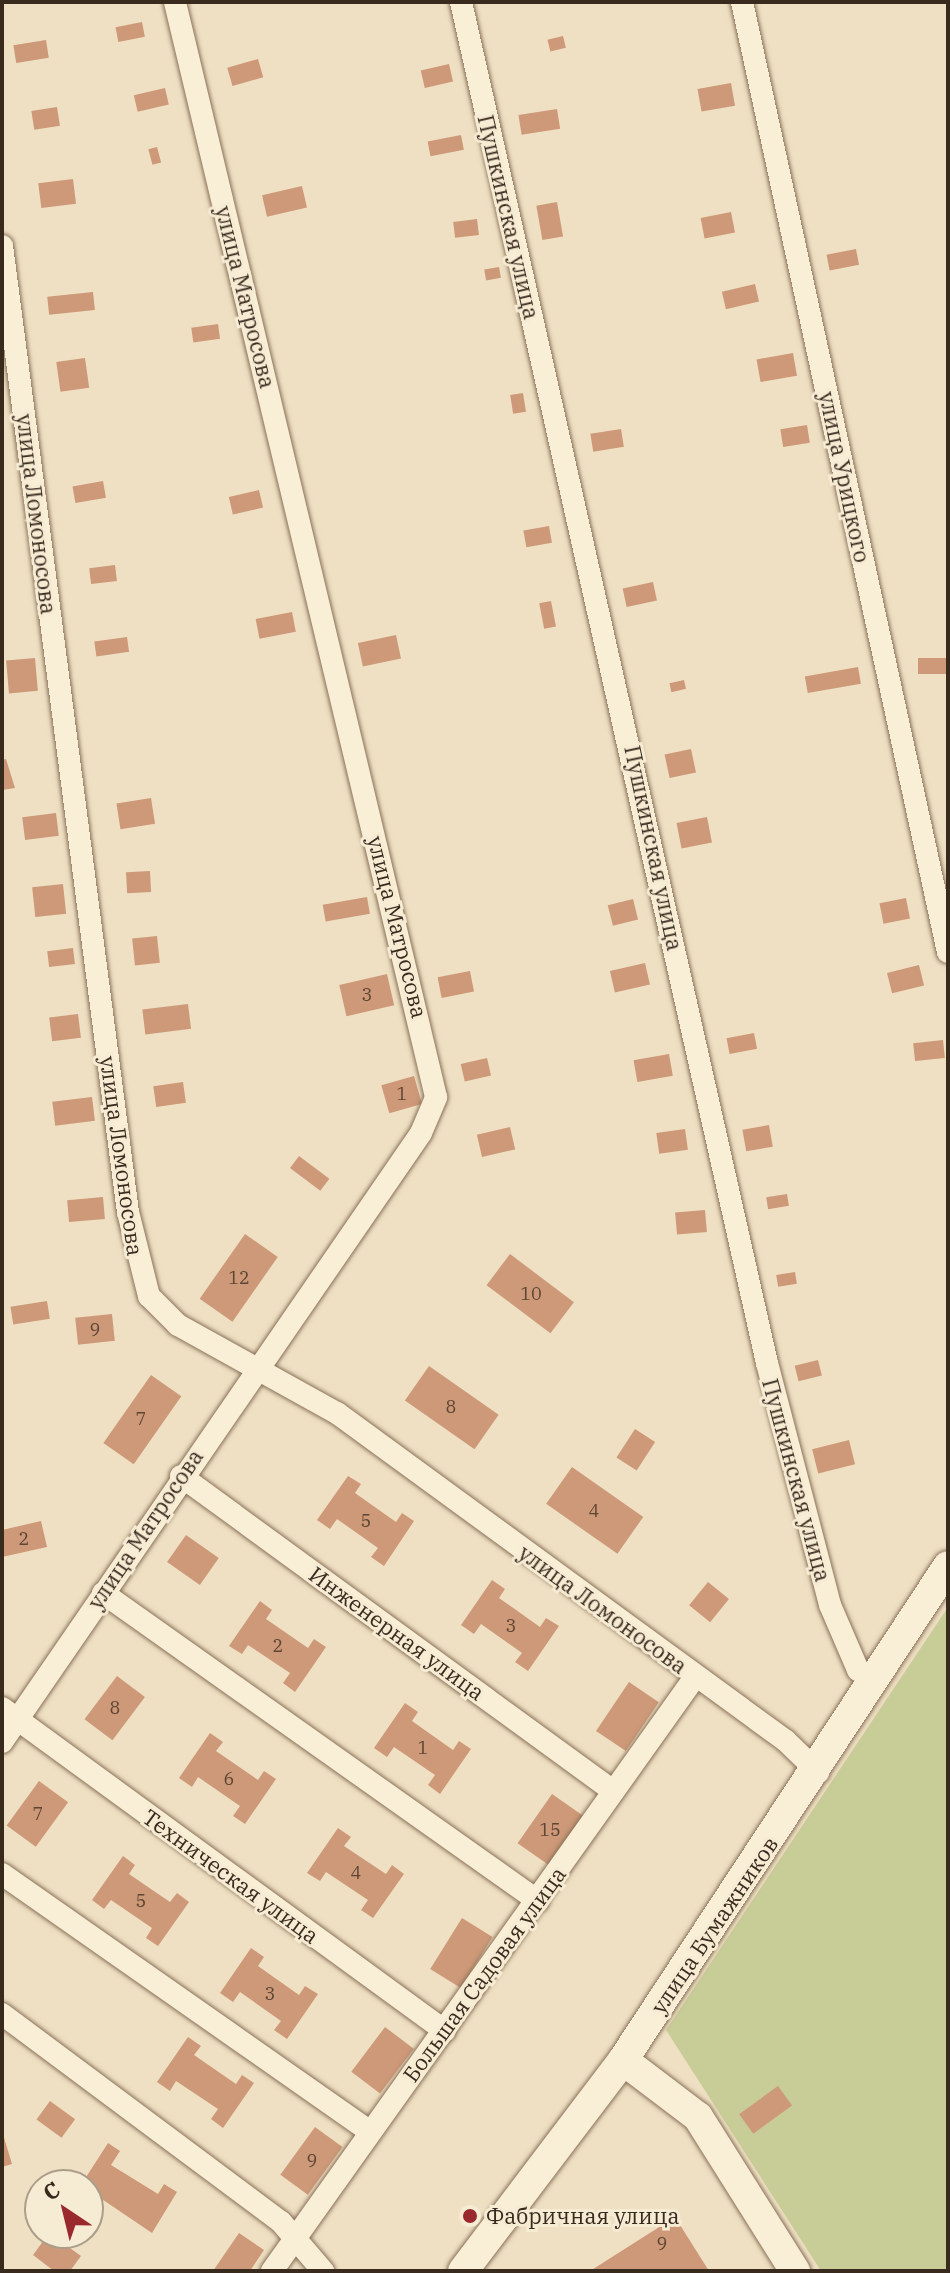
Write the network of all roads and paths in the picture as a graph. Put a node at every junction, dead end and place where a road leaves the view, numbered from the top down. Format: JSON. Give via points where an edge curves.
{"nodes":[{"id":1,"x":175,"y":2,"type":"edge"},
{"id":2,"x":461,"y":2,"type":"edge"},
{"id":3,"x":742,"y":2,"type":"edge"},
{"id":4,"x":2,"y":246,"type":"edge"},
{"id":5,"x":948,"y":952,"type":"edge"},
{"id":6,"x":254,"y":1368,"type":"junction"},
{"id":7,"x":181,"y":1476,"type":"junction"},
{"id":8,"x":948,"y":1566,"type":"edge"},
{"id":9,"x":103,"y":1593,"type":"junction"},
{"id":10,"x":695,"y":1677,"type":"junction"},
{"id":11,"x":875,"y":1680,"type":"junction"},
{"id":12,"x":9,"y":1714,"type":"edge"},
{"id":13,"x":2,"y":1742,"type":"edge"},
{"id":14,"x":818,"y":1772,"type":"junction"},
{"id":15,"x":613,"y":1791,"type":"junction"},
{"id":16,"x":2,"y":1874,"type":"edge"},
{"id":17,"x":538,"y":1901,"type":"junction"},
{"id":18,"x":2,"y":2014,"type":"edge"},
{"id":19,"x":445,"y":2031,"type":"junction"},
{"id":20,"x":623,"y":2060,"type":"junction"},
{"id":21,"x":370,"y":2132,"type":"junction"},
{"id":22,"x":293,"y":2241,"type":"junction"},
{"id":23,"x":272,"y":2271,"type":"edge"},
{"id":24,"x":323,"y":2271,"type":"edge"},
{"id":25,"x":463,"y":2271,"type":"edge"},
{"id":26,"x":795,"y":2271,"type":"edge"}],
"edges":[{"from":1,"to":6,"type":"street","name":"улица Матросова","via":[[436,1097],[421,1133]]},
{"from":2,"to":11,"type":"street","name":"Пушкинская улица","via":[[767,1363],[830,1605],[858,1670]]},
{"from":3,"to":5,"type":"street","name":"улица Урицкого"},
{"from":4,"to":6,"type":"street","name":"улица Ломоносова","via":[[136,1261],[149,1296],[178,1325]]},
{"from":6,"to":7,"type":"street","name":"улица Матросова"},
{"from":6,"to":10,"type":"street","name":"улица Ломоносова","via":[[337,1413]]},
{"from":7,"to":9,"type":"street","name":"улица Матросова"},
{"from":7,"to":15,"type":"street","name":"Инженерная улица"},
{"from":8,"to":11,"type":"street","name":"улица Бумажников"},
{"from":9,"to":12,"type":"street","name":"улица Матросова"},
{"from":9,"to":17,"type":"street"},
{"from":10,"to":14,"type":"street","name":"улица Ломоносова"},
{"from":10,"to":15,"type":"street","name":"Большая Садовая улица"},
{"from":11,"to":14,"type":"street","name":"улица Бумажников"},
{"from":12,"to":13,"type":"street","name":"улица Матросова"},
{"from":12,"to":19,"type":"street","name":"Техническая улица"},
{"from":14,"to":20,"type":"street","name":"улица Бумажников"},
{"from":15,"to":17,"type":"street","name":"Большая Садовая улица"},
{"from":16,"to":21,"type":"street"},
{"from":17,"to":19,"type":"street","name":"Большая Садовая улица"},
{"from":18,"to":22,"type":"street","via":[[127,2102],[281,2222]]},
{"from":19,"to":21,"type":"street","name":"Большая Садовая улица"},
{"from":20,"to":25,"type":"street","name":"улица Бумажников"},
{"from":20,"to":26,"type":"street","via":[[698,2117]]},
{"from":21,"to":22,"type":"street","name":"Большая Садовая улица"},
{"from":22,"to":23,"type":"street","name":"Большая Садовая улица"},
{"from":22,"to":24,"type":"street"}]}
